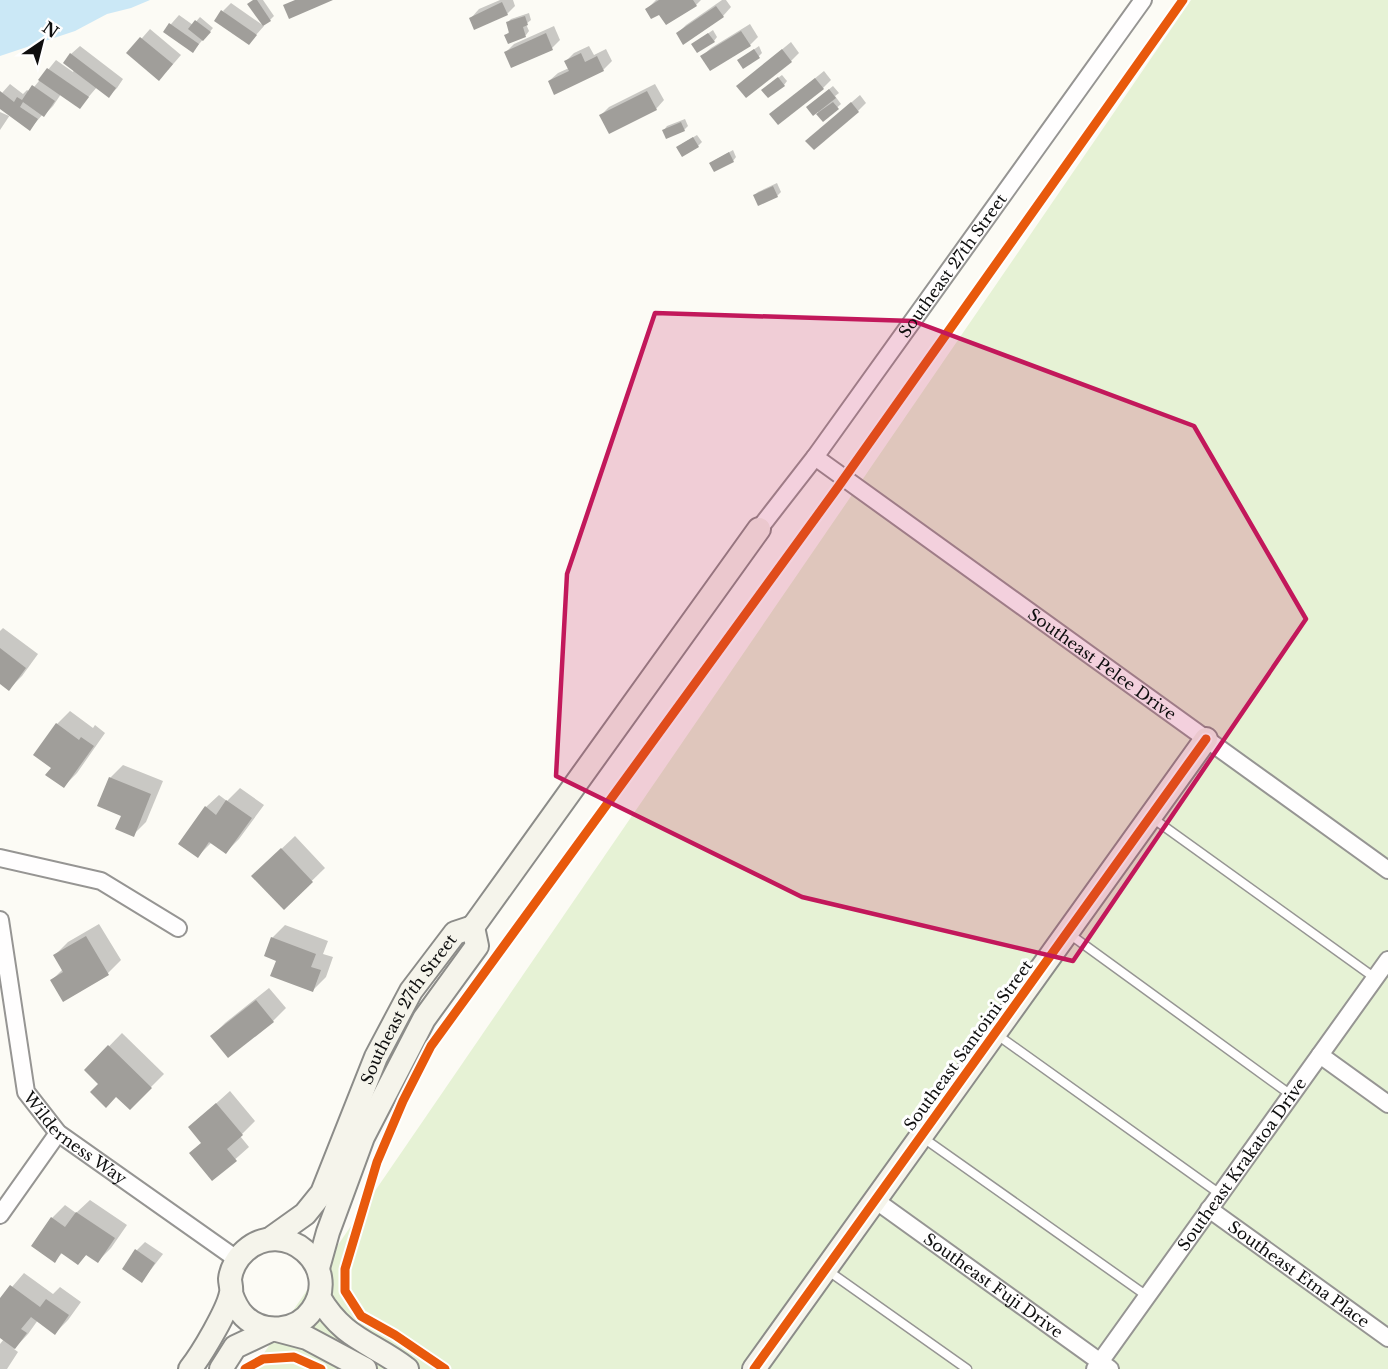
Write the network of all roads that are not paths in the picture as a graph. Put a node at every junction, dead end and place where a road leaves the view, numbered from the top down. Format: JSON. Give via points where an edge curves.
{"nodes":[{"id":1,"x":1143,"y":0,"type":"edge"},
{"id":2,"x":815,"y":457,"type":"junction"},
{"id":3,"x":759,"y":529,"type":"joint"},
{"id":4,"x":1206,"y":740,"type":"junction"},
{"id":5,"x":1151,"y":817,"type":"junction"},
{"id":6,"x":0,"y":858,"type":"edge"},
{"id":7,"x":1388,"y":870,"type":"edge"},
{"id":8,"x":0,"y":920,"type":"edge"},
{"id":9,"x":473,"y":927,"type":"junction"},
{"id":10,"x":178,"y":928,"type":"dead end"},
{"id":11,"x":1068,"y":932,"type":"junction"},
{"id":12,"x":1388,"y":960,"type":"edge"},
{"id":13,"x":1375,"y":978,"type":"junction"},
{"id":14,"x":995,"y":1033,"type":"junction"},
{"id":15,"x":1320,"y":1055,"type":"junction"},
{"id":16,"x":1291,"y":1095,"type":"junction"},
{"id":17,"x":1388,"y":1104,"type":"edge"},
{"id":18,"x":58,"y":1133,"type":"junction"},
{"id":19,"x":921,"y":1136,"type":"junction"},
{"id":20,"x":1220,"y":1194,"type":"junction"},
{"id":21,"x":875,"y":1200,"type":"junction"},
{"id":22,"x":1209,"y":1209,"type":"junction"},
{"id":23,"x":0,"y":1215,"type":"edge"},
{"id":24,"x":270,"y":1239,"type":"junction"},
{"id":25,"x":237,"y":1260,"type":"junction"},
{"id":26,"x":318,"y":1268,"type":"junction"},
{"id":27,"x":826,"y":1269,"type":"junction"},
{"id":28,"x":231,"y":1293,"type":"junction"},
{"id":29,"x":1147,"y":1296,"type":"junction"},
{"id":30,"x":319,"y":1297,"type":"junction"},
{"id":31,"x":273,"y":1329,"type":"junction"},
{"id":32,"x":1388,"y":1338,"type":"edge"},
{"id":33,"x":1102,"y":1367,"type":"edge"},
{"id":34,"x":190,"y":1369,"type":"edge"},
{"id":35,"x":221,"y":1369,"type":"edge"},
{"id":36,"x":365,"y":1369,"type":"edge"},
{"id":37,"x":407,"y":1369,"type":"edge"},
{"id":38,"x":754,"y":1369,"type":"edge"},
{"id":39,"x":966,"y":1369,"type":"edge"}],
"edges":[{"from":1,"to":2,"type":"street","name":"Southeast 27th Street"},
{"from":2,"to":3,"type":"street","name":"Southeast 27th Street"},
{"from":2,"to":4,"type":"street","name":"Southeast Pelee Drive"},
{"from":3,"to":9,"type":"main road"},
{"from":4,"to":5,"type":"main road","name":"Southeast Santoini Street"},
{"from":4,"to":7,"type":"street","name":"Southeast Pelee Drive"},
{"from":5,"to":11,"type":"main road","name":"Southeast Santoini Street"},
{"from":5,"to":13,"type":"lane"},
{"from":6,"to":10,"type":"street","via":[[101,881]]},
{"from":8,"to":18,"type":"street","name":"Wilderness Way","via":[[26,1092]]},
{"from":9,"to":24,"type":"main road","name":"Southeast 27th Street","via":[[455,933],[411,991],[376,1057],[322,1193],[305,1214]]},
{"from":9,"to":26,"type":"main road","name":"Southeast 27th Street","via":[[477,946],[424,1019],[363,1137]]},
{"from":11,"to":14,"type":"main road","name":"Southeast Santoini Street"},
{"from":11,"to":16,"type":"lane"},
{"from":12,"to":13,"type":"street","name":"Southeast Krakatoa Drive"},
{"from":13,"to":15,"type":"street","name":"Southeast Krakatoa Drive"},
{"from":14,"to":19,"type":"main road","name":"Southeast Santoini Street"},
{"from":14,"to":20,"type":"lane"},
{"from":15,"to":16,"type":"street","name":"Southeast Krakatoa Drive"},
{"from":15,"to":17,"type":"street"},
{"from":16,"to":20,"type":"street","name":"Southeast Krakatoa Drive"},
{"from":18,"to":23,"type":"street"},
{"from":18,"to":25,"type":"street","name":"Wilderness Way"},
{"from":19,"to":21,"type":"main road","name":"Southeast Santoini Street"},
{"from":19,"to":29,"type":"lane"},
{"from":20,"to":22,"type":"street","name":"Southeast Krakatoa Drive"},
{"from":21,"to":27,"type":"main road","name":"Southeast Santoini Street"},
{"from":21,"to":33,"type":"street","name":"Southeast Fuji Drive"},
{"from":22,"to":29,"type":"street","name":"Southeast Krakatoa Drive"},
{"from":22,"to":32,"type":"street","name":"Southeast Etna Place"},
{"from":24,"to":25,"type":"main road","via":[[256,1243]]},
{"from":24,"to":26,"type":"main road","via":[[299,1245]]},
{"from":25,"to":28,"type":"main road","via":[[230,1278]]},
{"from":26,"to":30,"type":"main road"},
{"from":27,"to":38,"type":"main road","name":"Southeast Santoini Street"},
{"from":27,"to":39,"type":"lane"},
{"from":28,"to":31,"type":"main road","via":[[246,1318]]},
{"from":28,"to":34,"type":"main road"},
{"from":29,"to":33,"type":"street","name":"Southeast Krakatoa Drive"},
{"from":30,"to":31,"type":"main road","via":[[301,1321],[288,1328]]},
{"from":30,"to":37,"type":"main road","via":[[332,1318],[354,1338]]},
{"from":31,"to":35,"type":"main road","via":[[235,1347]]},
{"from":31,"to":36,"type":"main road","via":[[307,1338]]}]}
